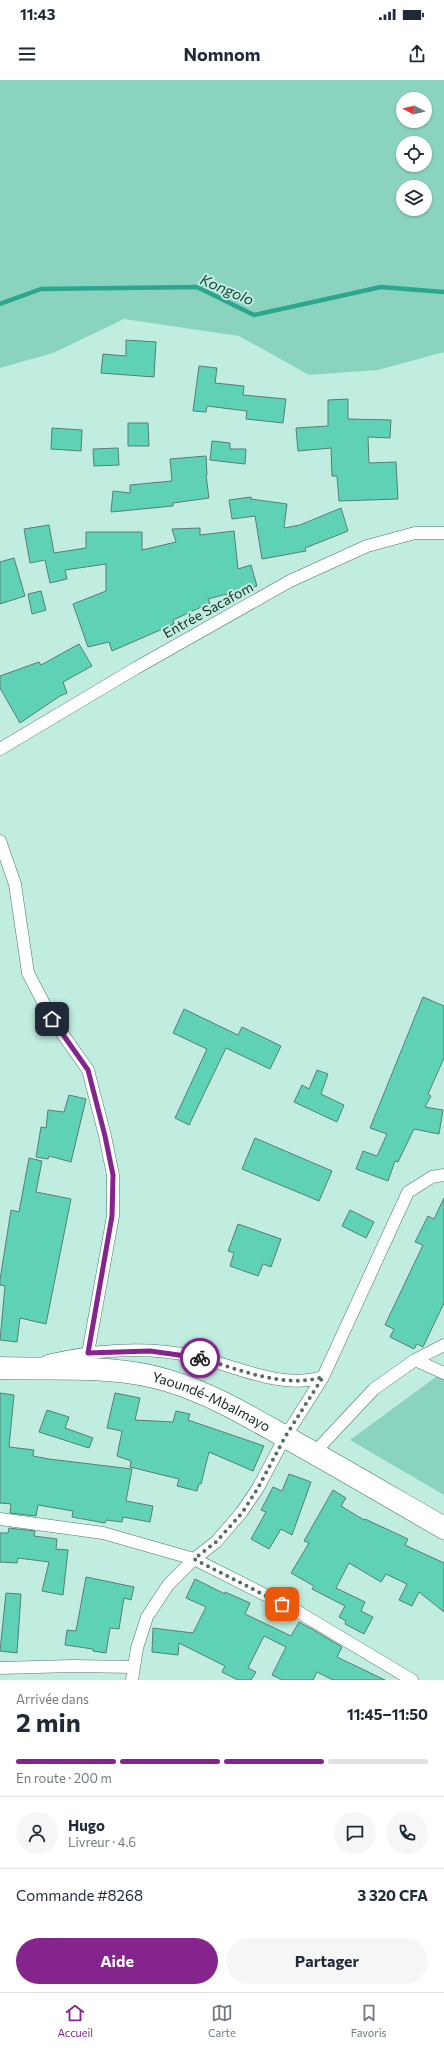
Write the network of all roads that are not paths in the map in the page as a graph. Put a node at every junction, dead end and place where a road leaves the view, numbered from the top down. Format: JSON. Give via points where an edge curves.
{"nodes":[{"id":1,"x":444,"y":532,"type":"edge"},
{"id":2,"x":0,"y":749,"type":"edge"},
{"id":3,"x":0,"y":841,"type":"edge"},
{"id":4,"x":444,"y":1175,"type":"edge"},
{"id":5,"x":444,"y":1345,"type":"edge"},
{"id":6,"x":88,"y":1353,"type":"junction"},
{"id":7,"x":415,"y":1360,"type":"junction"},
{"id":8,"x":8,"y":1368,"type":"edge"},
{"id":9,"x":444,"y":1373,"type":"edge"},
{"id":10,"x":323,"y":1377,"type":"junction"},
{"id":11,"x":285,"y":1437,"type":"junction"},
{"id":12,"x":314,"y":1453,"type":"junction"},
{"id":13,"x":0,"y":1519,"type":"edge"},
{"id":14,"x":444,"y":1528,"type":"edge"},
{"id":15,"x":194,"y":1559,"type":"junction"},
{"id":16,"x":134,"y":1667,"type":"junction"},
{"id":17,"x":0,"y":1668,"type":"edge"},
{"id":18,"x":132,"y":1680,"type":"edge"},
{"id":19,"x":412,"y":1680,"type":"edge"}],
"edges":[{"from":1,"to":2,"type":"street","name":"Entrée Sacafom","via":[[415,533],[366,546],[303,574],[136,668]]},
{"from":3,"to":6,"type":"street","via":[[15,884],[28,973],[52,1019],[88,1070],[113,1175],[112,1216]]},
{"from":4,"to":10,"type":"street","via":[[432,1177],[408,1192]]},
{"from":5,"to":7,"type":"street"},
{"from":6,"to":8,"type":"street"},
{"from":6,"to":10,"type":"street","via":[[150,1351],[192,1356],[269,1378],[310,1381]]},
{"from":7,"to":9,"type":"street"},
{"from":7,"to":12,"type":"street","via":[[374,1388]]},
{"from":8,"to":11,"type":"highway","name":"Yaoundé-Mbalmayo","via":[[83,1369],[168,1380],[211,1396]]},
{"from":10,"to":11,"type":"street"},
{"from":11,"to":12,"type":"highway","name":"Yaoundé-Mbalmayo"},
{"from":11,"to":15,"type":"street","via":[[242,1513],[216,1542]]},
{"from":12,"to":14,"type":"highway","name":"Yaoundé-Mbalmayo"},
{"from":13,"to":15,"type":"street","via":[[104,1533]]},
{"from":15,"to":16,"type":"street","via":[[168,1585],[147,1617]]},
{"from":15,"to":19,"type":"street","via":[[295,1610]]},
{"from":16,"to":17,"type":"street"},
{"from":16,"to":18,"type":"street"}]}
